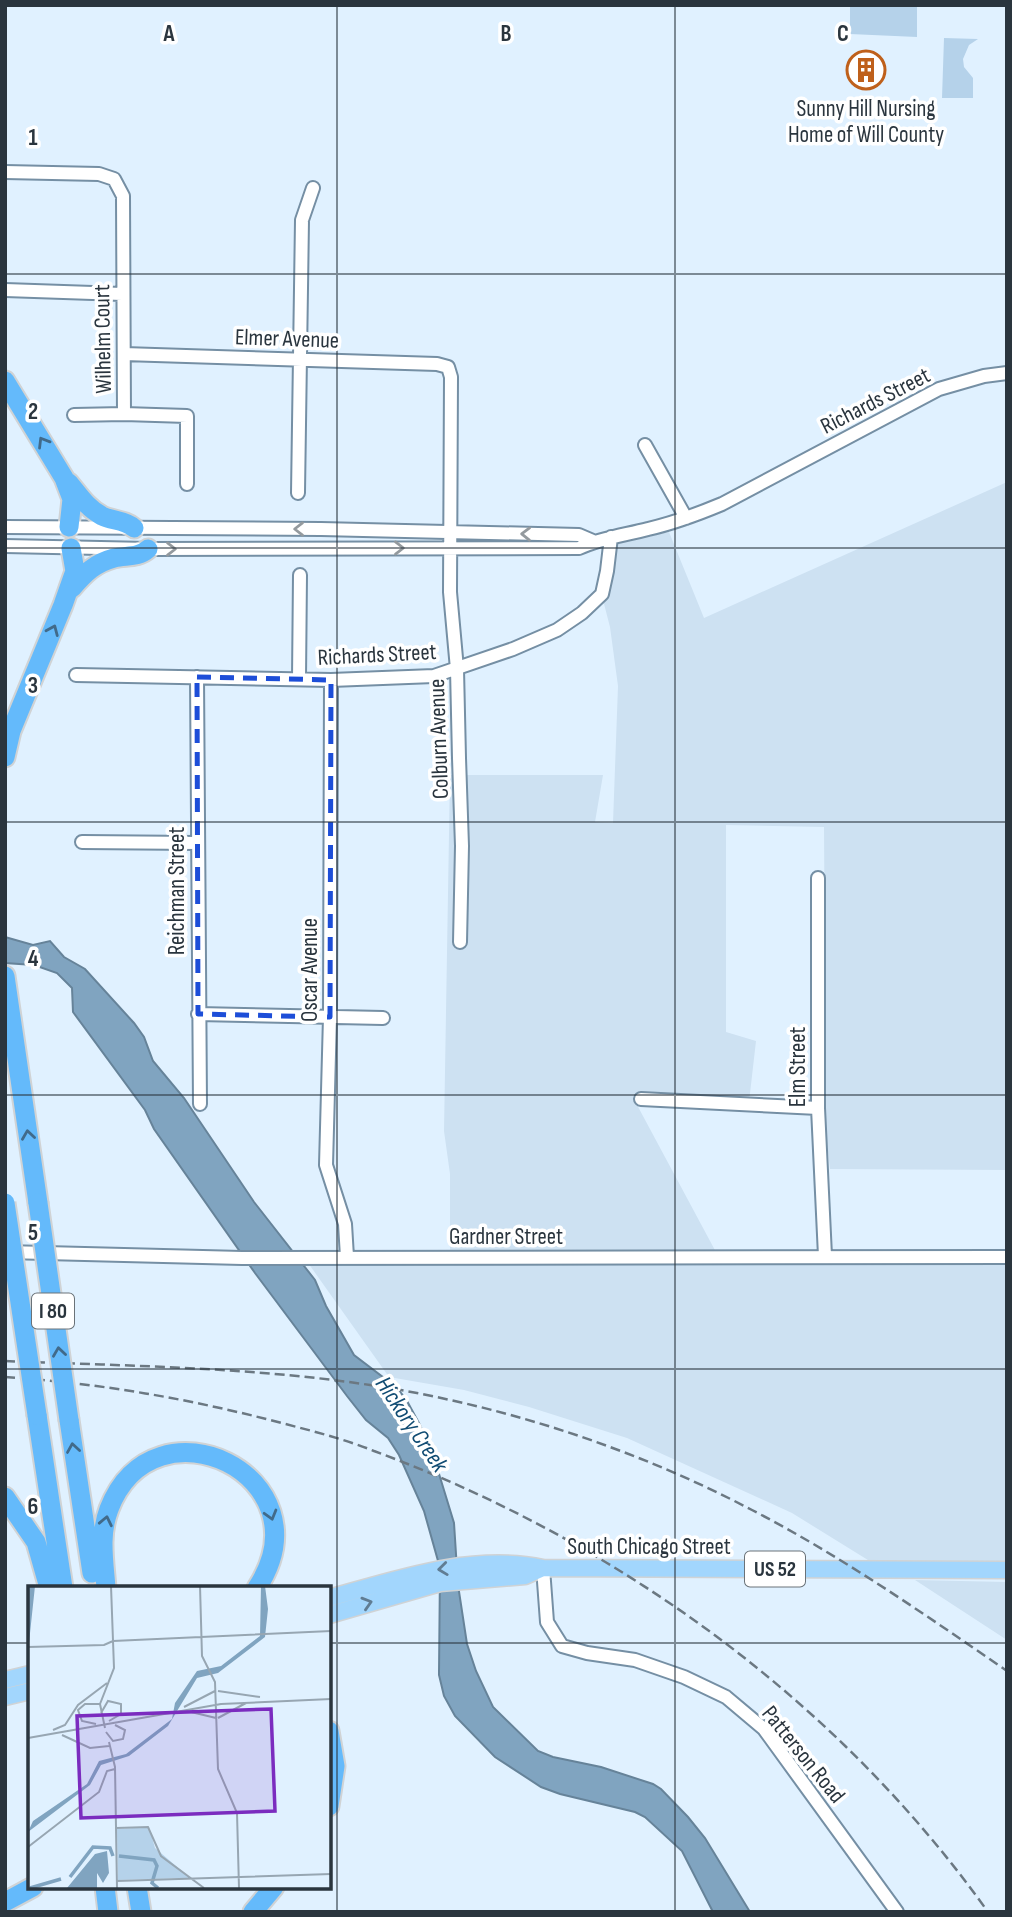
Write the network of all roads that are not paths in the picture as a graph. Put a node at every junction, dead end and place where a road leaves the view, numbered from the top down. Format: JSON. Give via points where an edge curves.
{"nodes":[{"id":1,"x":5,"y":172,"type":"edge"},
{"id":2,"x":313,"y":188,"type":"dead end"},
{"id":3,"x":5,"y":290,"type":"edge"},
{"id":4,"x":122,"y":294,"type":"junction"},
{"id":5,"x":124,"y":354,"type":"junction"},
{"id":6,"x":302,"y":360,"type":"junction"},
{"id":7,"x":448,"y":367,"type":"joint"},
{"id":8,"x":1007,"y":373,"type":"edge"},
{"id":9,"x":5,"y":381,"type":"edge"},
{"id":10,"x":124,"y":414,"type":"junction"},
{"id":11,"x":74,"y":415,"type":"dead end"},
{"id":12,"x":645,"y":444,"type":"dead end"},
{"id":13,"x":64,"y":478,"type":"junction"},
{"id":14,"x":187,"y":484,"type":"dead end"},
{"id":15,"x":298,"y":493,"type":"dead end"},
{"id":16,"x":686,"y":518,"type":"junction"},
{"id":17,"x":5,"y":527,"type":"edge"},
{"id":18,"x":69,"y":527,"type":"junction"},
{"id":19,"x":134,"y":528,"type":"junction"},
{"id":20,"x":450,"y":533,"type":"junction"},
{"id":21,"x":611,"y":537,"type":"junction"},
{"id":22,"x":593,"y":541,"type":"junction"},
{"id":23,"x":5,"y":546,"type":"edge"},
{"id":24,"x":71,"y":548,"type":"junction"},
{"id":25,"x":450,"y":548,"type":"junction"},
{"id":26,"x":148,"y":549,"type":"junction"},
{"id":27,"x":300,"y":575,"type":"dead end"},
{"id":28,"x":67,"y":594,"type":"junction"},
{"id":29,"x":457,"y":669,"type":"junction"},
{"id":30,"x":76,"y":675,"type":"dead end"},
{"id":31,"x":197,"y":677,"type":"junction"},
{"id":32,"x":299,"y":678,"type":"junction"},
{"id":33,"x":331,"y":680,"type":"junction"},
{"id":34,"x":5,"y":757,"type":"edge"},
{"id":35,"x":82,"y":842,"type":"dead end"},
{"id":36,"x":197,"y":843,"type":"junction"},
{"id":37,"x":818,"y":878,"type":"dead end"},
{"id":38,"x":460,"y":942,"type":"dead end"},
{"id":39,"x":5,"y":976,"type":"edge"},
{"id":40,"x":198,"y":1014,"type":"junction"},
{"id":41,"x":330,"y":1017,"type":"junction"},
{"id":42,"x":383,"y":1018,"type":"dead end"},
{"id":43,"x":641,"y":1099,"type":"dead end"},
{"id":44,"x":200,"y":1104,"type":"dead end"},
{"id":45,"x":818,"y":1108,"type":"junction"},
{"id":46,"x":5,"y":1203,"type":"edge"},
{"id":47,"x":5,"y":1252,"type":"edge"},
{"id":48,"x":825,"y":1256,"type":"junction"},
{"id":49,"x":347,"y":1257,"type":"junction"},
{"id":50,"x":1007,"y":1257,"type":"edge"},
{"id":51,"x":5,"y":1497,"type":"edge"},
{"id":52,"x":543,"y":1568,"type":"junction"},
{"id":53,"x":1007,"y":1570,"type":"edge"},
{"id":54,"x":404,"y":1585,"type":"junction"},
{"id":55,"x":48,"y":1586,"type":"edge"},
{"id":56,"x":64,"y":1586,"type":"edge"},
{"id":57,"x":94,"y":1586,"type":"edge"},
{"id":58,"x":106,"y":1586,"type":"edge"},
{"id":59,"x":258,"y":1586,"type":"edge"},
{"id":60,"x":331,"y":1598,"type":"edge"},
{"id":61,"x":331,"y":1614,"type":"edge"},
{"id":62,"x":28,"y":1674,"type":"edge"},
{"id":63,"x":5,"y":1680,"type":"edge"},
{"id":64,"x":28,"y":1691,"type":"edge"},
{"id":65,"x":5,"y":1697,"type":"edge"},
{"id":66,"x":331,"y":1743,"type":"edge"},
{"id":67,"x":331,"y":1793,"type":"edge"},
{"id":68,"x":29,"y":1889,"type":"edge"},
{"id":69,"x":105,"y":1889,"type":"edge"},
{"id":70,"x":137,"y":1889,"type":"edge"},
{"id":71,"x":272,"y":1889,"type":"edge"},
{"id":72,"x":5,"y":1902,"type":"edge"},
{"id":73,"x":891,"y":1910,"type":"edge"},
{"id":74,"x":108,"y":1912,"type":"edge"},
{"id":75,"x":141,"y":1912,"type":"edge"},
{"id":76,"x":253,"y":1912,"type":"edge"}],
"edges":[{"from":1,"to":4,"type":"street","name":"Wilhelm Court","via":[[99,174],[114,179],[123,196]]},
{"from":2,"to":6,"type":"street","via":[[302,220]]},
{"from":3,"to":4,"type":"street"},
{"from":4,"to":5,"type":"street","name":"Wilhelm Court"},
{"from":5,"to":6,"type":"street","name":"Elmer Avenue"},
{"from":5,"to":10,"type":"street","name":"Wilhelm Court"},
{"from":6,"to":7,"type":"street","name":"Elmer Avenue"},
{"from":6,"to":15,"type":"street"},
{"from":7,"to":20,"type":"street","name":"Colburn Avenue"},
{"from":8,"to":16,"type":"street","name":"Richards Street","via":[[939,389],[722,505]]},
{"from":13,"to":9,"type":"highway","one_way":true},
{"from":10,"to":11,"type":"street"},
{"from":10,"to":14,"type":"street","name":"Wilhelm Court","via":[[187,416]]},
{"from":12,"to":16,"type":"street"},
{"from":13,"to":18,"type":"highway","via":[[72,499]]},
{"from":13,"to":19,"type":"highway","via":[[90,509]]},
{"from":16,"to":21,"type":"street","name":"Richards Street"},
{"from":17,"to":18,"type":"street","name":"Richards Street"},
{"from":18,"to":19,"type":"street","name":"Richards Street"},
{"from":18,"to":24,"type":"street"},
{"from":20,"to":19,"type":"street","name":"Richards Street","one_way":true},
{"from":22,"to":20,"type":"street","name":"Richards Street","one_way":true,"via":[[579,535]]},
{"from":20,"to":25,"type":"street","name":"Colburn Avenue"},
{"from":21,"to":22,"type":"street","name":"Richards Street"},
{"from":21,"to":29,"type":"street","name":"Richards Street","via":[[602,594],[582,613],[557,630]]},
{"from":22,"to":25,"type":"street","name":"Richards Street","via":[[579,548]]},
{"from":23,"to":24,"type":"street","name":"Richards Street"},
{"from":24,"to":26,"type":"street","name":"Richards Street"},
{"from":24,"to":28,"type":"highway","via":[[75,571]]},
{"from":26,"to":25,"type":"street","name":"Richards Street","one_way":true},
{"from":25,"to":29,"type":"street","name":"Colburn Avenue"},
{"from":26,"to":28,"type":"highway","via":[[95,565]]},
{"from":27,"to":32,"type":"street"},
{"from":34,"to":28,"type":"highway","one_way":true,"via":[[10,731]]},
{"from":29,"to":33,"type":"street","name":"Richards Street","via":[[434,676]]},
{"from":29,"to":38,"type":"street","name":"Colburn Avenue"},
{"from":30,"to":31,"type":"street","name":"Richards Street"},
{"from":31,"to":32,"type":"street","name":"Richards Street"},
{"from":31,"to":36,"type":"street","name":"Reichman Street"},
{"from":32,"to":33,"type":"street","name":"Richards Street"},
{"from":33,"to":41,"type":"street","name":"Oscar Avenue"},
{"from":35,"to":36,"type":"street"},
{"from":36,"to":40,"type":"street","name":"Reichman Street"},
{"from":37,"to":45,"type":"street","name":"Elm Street"},
{"from":57,"to":39,"type":"highway","number":"I 80","one_way":true,"bridge":true},
{"from":40,"to":41,"type":"street"},
{"from":40,"to":44,"type":"street","name":"Reichman Street"},
{"from":41,"to":42,"type":"street"},
{"from":41,"to":49,"type":"street","name":"Oscar Avenue","via":[[326,1165],[345,1224]]},
{"from":43,"to":45,"type":"street"},
{"from":45,"to":48,"type":"street","name":"Elm Street"},
{"from":46,"to":56,"type":"highway","number":"I 80","bridge":true},
{"from":47,"to":49,"type":"street","name":"Gardner Street"},
{"from":48,"to":49,"type":"street","name":"Gardner Street"},
{"from":48,"to":50,"type":"street","name":"Gardner Street"},
{"from":51,"to":55,"type":"highway","via":[[36,1542]]},
{"from":52,"to":53,"type":"main road","name":"South Chicago Street","number":"US 52"},
{"from":52,"to":54,"type":"main road","name":"South Chicago Street","number":"US 52","via":[[523,1564],[440,1583]]},
{"from":52,"to":73,"type":"street","name":"Patterson Road","via":[[547,1622],[562,1646],[635,1660],[726,1697],[764,1729]]},
{"from":54,"to":60,"type":"main road","name":"South Chicago Street","number":"US 52"},
{"from":61,"to":54,"type":"main road","name":"South Chicago Street","number":"US 52","one_way":true},
{"from":58,"to":59,"type":"highway","one_way":true,"via":[[103,1536],[108,1510],[121,1486],[139,1468],[162,1456],[188,1452],[213,1455],[232,1465],[251,1479],[266,1500],[274,1521],[275,1549]]},
{"from":62,"to":63,"type":"main road"},
{"from":64,"to":65,"type":"main road"},
{"from":66,"to":67,"type":"highway","via":[[335,1766]]},
{"from":68,"to":72,"type":"highway"},
{"from":69,"to":74,"type":"highway"},
{"from":70,"to":75,"type":"highway"},
{"from":71,"to":76,"type":"highway"}]}
